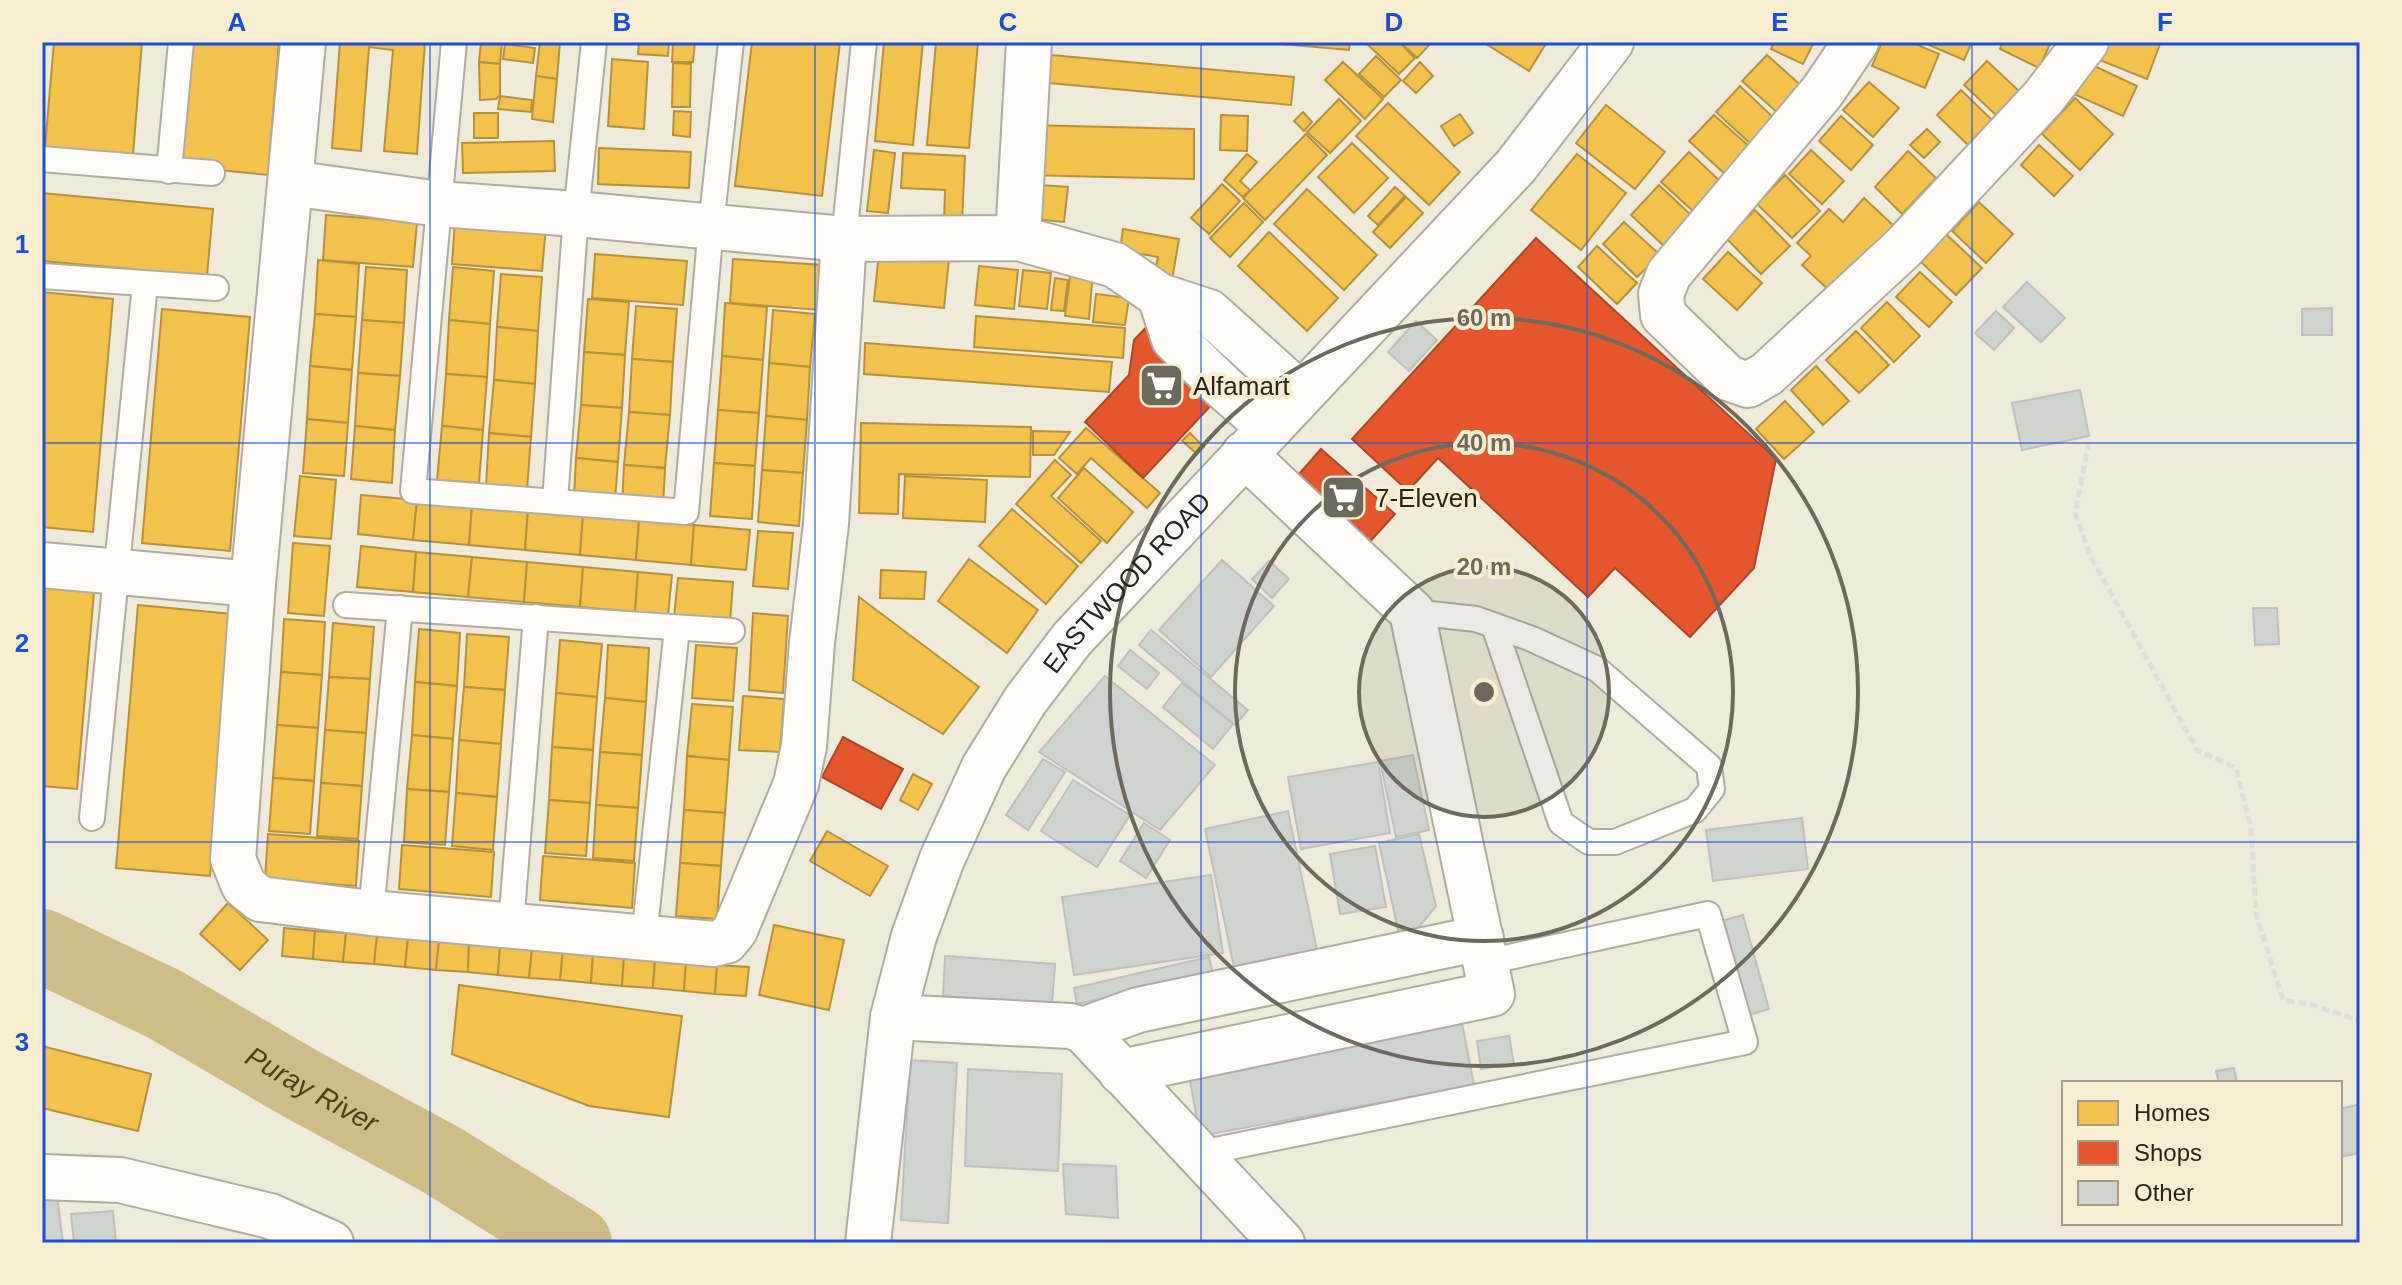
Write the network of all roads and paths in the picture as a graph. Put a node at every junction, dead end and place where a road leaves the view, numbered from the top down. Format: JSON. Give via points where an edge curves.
{"nodes":[{"id":1,"x":181,"y":42,"type":"edge"},
{"id":2,"x":303,"y":42,"type":"edge"},
{"id":3,"x":454,"y":42,"type":"edge"},
{"id":4,"x":594,"y":42,"type":"edge"},
{"id":5,"x":731,"y":42,"type":"edge"},
{"id":6,"x":864,"y":42,"type":"edge"},
{"id":7,"x":1029,"y":42,"type":"edge"},
{"id":8,"x":1611,"y":42,"type":"edge"},
{"id":9,"x":1856,"y":42,"type":"edge"},
{"id":10,"x":2086,"y":42,"type":"edge"},
{"id":11,"x":42,"y":159,"type":"edge"},
{"id":12,"x":169,"y":171,"type":"junction"},
{"id":13,"x":212,"y":173,"type":"dead end"},
{"id":14,"x":291,"y":183,"type":"junction"},
{"id":15,"x":439,"y":204,"type":"junction"},
{"id":16,"x":576,"y":214,"type":"junction"},
{"id":17,"x":711,"y":226,"type":"junction"},
{"id":18,"x":1018,"y":238,"type":"junction"},
{"id":19,"x":844,"y":239,"type":"junction"},
{"id":20,"x":42,"y":276,"type":"edge"},
{"id":21,"x":145,"y":284,"type":"junction"},
{"id":22,"x":216,"y":288,"type":"dead end"},
{"id":23,"x":1160,"y":296,"type":"junction"},
{"id":24,"x":1300,"y":394,"type":"junction"},
{"id":25,"x":1256,"y":440,"type":"junction"},
{"id":26,"x":2089,"y":442,"type":"dead end"},
{"id":27,"x":555,"y":501,"type":"junction"},
{"id":28,"x":42,"y":565,"type":"edge"},
{"id":29,"x":117,"y":573,"type":"junction"},
{"id":30,"x":253,"y":584,"type":"junction"},
{"id":31,"x":346,"y":605,"type":"dead end"},
{"id":32,"x":400,"y":608,"type":"junction"},
{"id":33,"x":1412,"y":612,"type":"junction"},
{"id":34,"x":536,"y":617,"type":"junction"},
{"id":35,"x":1494,"y":626,"type":"junction"},
{"id":36,"x":677,"y":628,"type":"junction"},
{"id":37,"x":732,"y":631,"type":"dead end"},
{"id":38,"x":92,"y":818,"type":"dead end"},
{"id":39,"x":371,"y":913,"type":"junction"},
{"id":40,"x":511,"y":924,"type":"junction"},
{"id":41,"x":644,"y":938,"type":"junction"},
{"id":42,"x":1484,"y":950,"type":"junction"},
{"id":43,"x":893,"y":1017,"type":"junction"},
{"id":44,"x":2360,"y":1021,"type":"edge"},
{"id":45,"x":1083,"y":1030,"type":"junction"},
{"id":46,"x":1121,"y":1072,"type":"junction"},
{"id":47,"x":1196,"y":1154,"type":"junction"},
{"id":48,"x":42,"y":1177,"type":"edge"},
{"id":49,"x":331,"y":1243,"type":"edge"},
{"id":50,"x":868,"y":1243,"type":"edge"},
{"id":51,"x":1282,"y":1243,"type":"edge"}],
"edges":[{"from":1,"to":12,"type":"lane"},
{"from":2,"to":14,"type":"street"},
{"from":3,"to":15,"type":"lane"},
{"from":4,"to":16,"type":"lane"},
{"from":5,"to":17,"type":"lane"},
{"from":6,"to":19,"type":"lane"},
{"from":7,"to":18,"type":"street"},
{"from":8,"to":24,"type":"street","name":"EASTWOOD ROAD","via":[[1516,166]]},
{"from":9,"to":10,"type":"street","via":[[1822,92],[1669,274],[1661,294],[1663,315],[1728,378],[1748,385],[1767,374],[1903,248],[2043,98]]},
{"from":11,"to":12,"type":"lane"},
{"from":12,"to":13,"type":"lane"},
{"from":14,"to":15,"type":"street"},
{"from":14,"to":30,"type":"street"},
{"from":15,"to":16,"type":"street"},
{"from":15,"to":27,"type":"lane","via":[[413,491]]},
{"from":16,"to":17,"type":"street"},
{"from":16,"to":27,"type":"lane"},
{"from":17,"to":19,"type":"street"},
{"from":17,"to":27,"type":"lane","via":[[686,512]]},
{"from":18,"to":19,"type":"street"},
{"from":18,"to":23,"type":"street","via":[[1115,265]]},
{"from":19,"to":41,"type":"street","via":[[826,524],[796,784],[726,941]]},
{"from":20,"to":21,"type":"lane"},
{"from":21,"to":22,"type":"lane"},
{"from":21,"to":29,"type":"lane"},
{"from":23,"to":24,"type":"street","via":[[1209,312]]},
{"from":23,"to":25,"type":"street","via":[[1174,339]]},
{"from":24,"to":25,"type":"street","name":"EASTWOOD ROAD"},
{"from":25,"to":33,"type":"street"},
{"from":25,"to":43,"type":"street","name":"EASTWOOD ROAD","via":[[1072,639],[1025,701],[984,767],[942,859]]},
{"from":26,"to":44,"type":"path","via":[[2075,513],[2090,555],[2197,750],[2236,768],[2251,829],[2256,914],[2283,1000]]},
{"from":28,"to":29,"type":"street"},
{"from":29,"to":30,"type":"street"},
{"from":29,"to":38,"type":"lane"},
{"from":30,"to":39,"type":"street","via":[[233,859],[244,886],[260,899]]},
{"from":31,"to":32,"type":"lane"},
{"from":32,"to":34,"type":"lane"},
{"from":32,"to":39,"type":"lane"},
{"from":33,"to":35,"type":"lane"},
{"from":33,"to":42,"type":"street"},
{"from":34,"to":36,"type":"lane"},
{"from":34,"to":40,"type":"lane"},
{"from":35,"to":35,"type":"lane","via":[[1597,669],[1709,766],[1712,789],[1695,810],[1615,842],[1589,842],[1561,823]]},
{"from":36,"to":37,"type":"lane"},
{"from":36,"to":41,"type":"lane"},
{"from":39,"to":40,"type":"street"},
{"from":40,"to":41,"type":"street"},
{"from":42,"to":45,"type":"street","via":[[1138,1010]]},
{"from":42,"to":46,"type":"street","via":[[1492,994]]},
{"from":42,"to":47,"type":"lane","via":[[1708,914],[1745,1042]]},
{"from":43,"to":45,"type":"street"},
{"from":43,"to":50,"type":"street","name":"EASTWOOD ROAD"},
{"from":45,"to":46,"type":"street"},
{"from":46,"to":47,"type":"street"},
{"from":47,"to":51,"type":"street"},
{"from":48,"to":49,"type":"street","via":[[120,1180],[270,1216]]}]}
